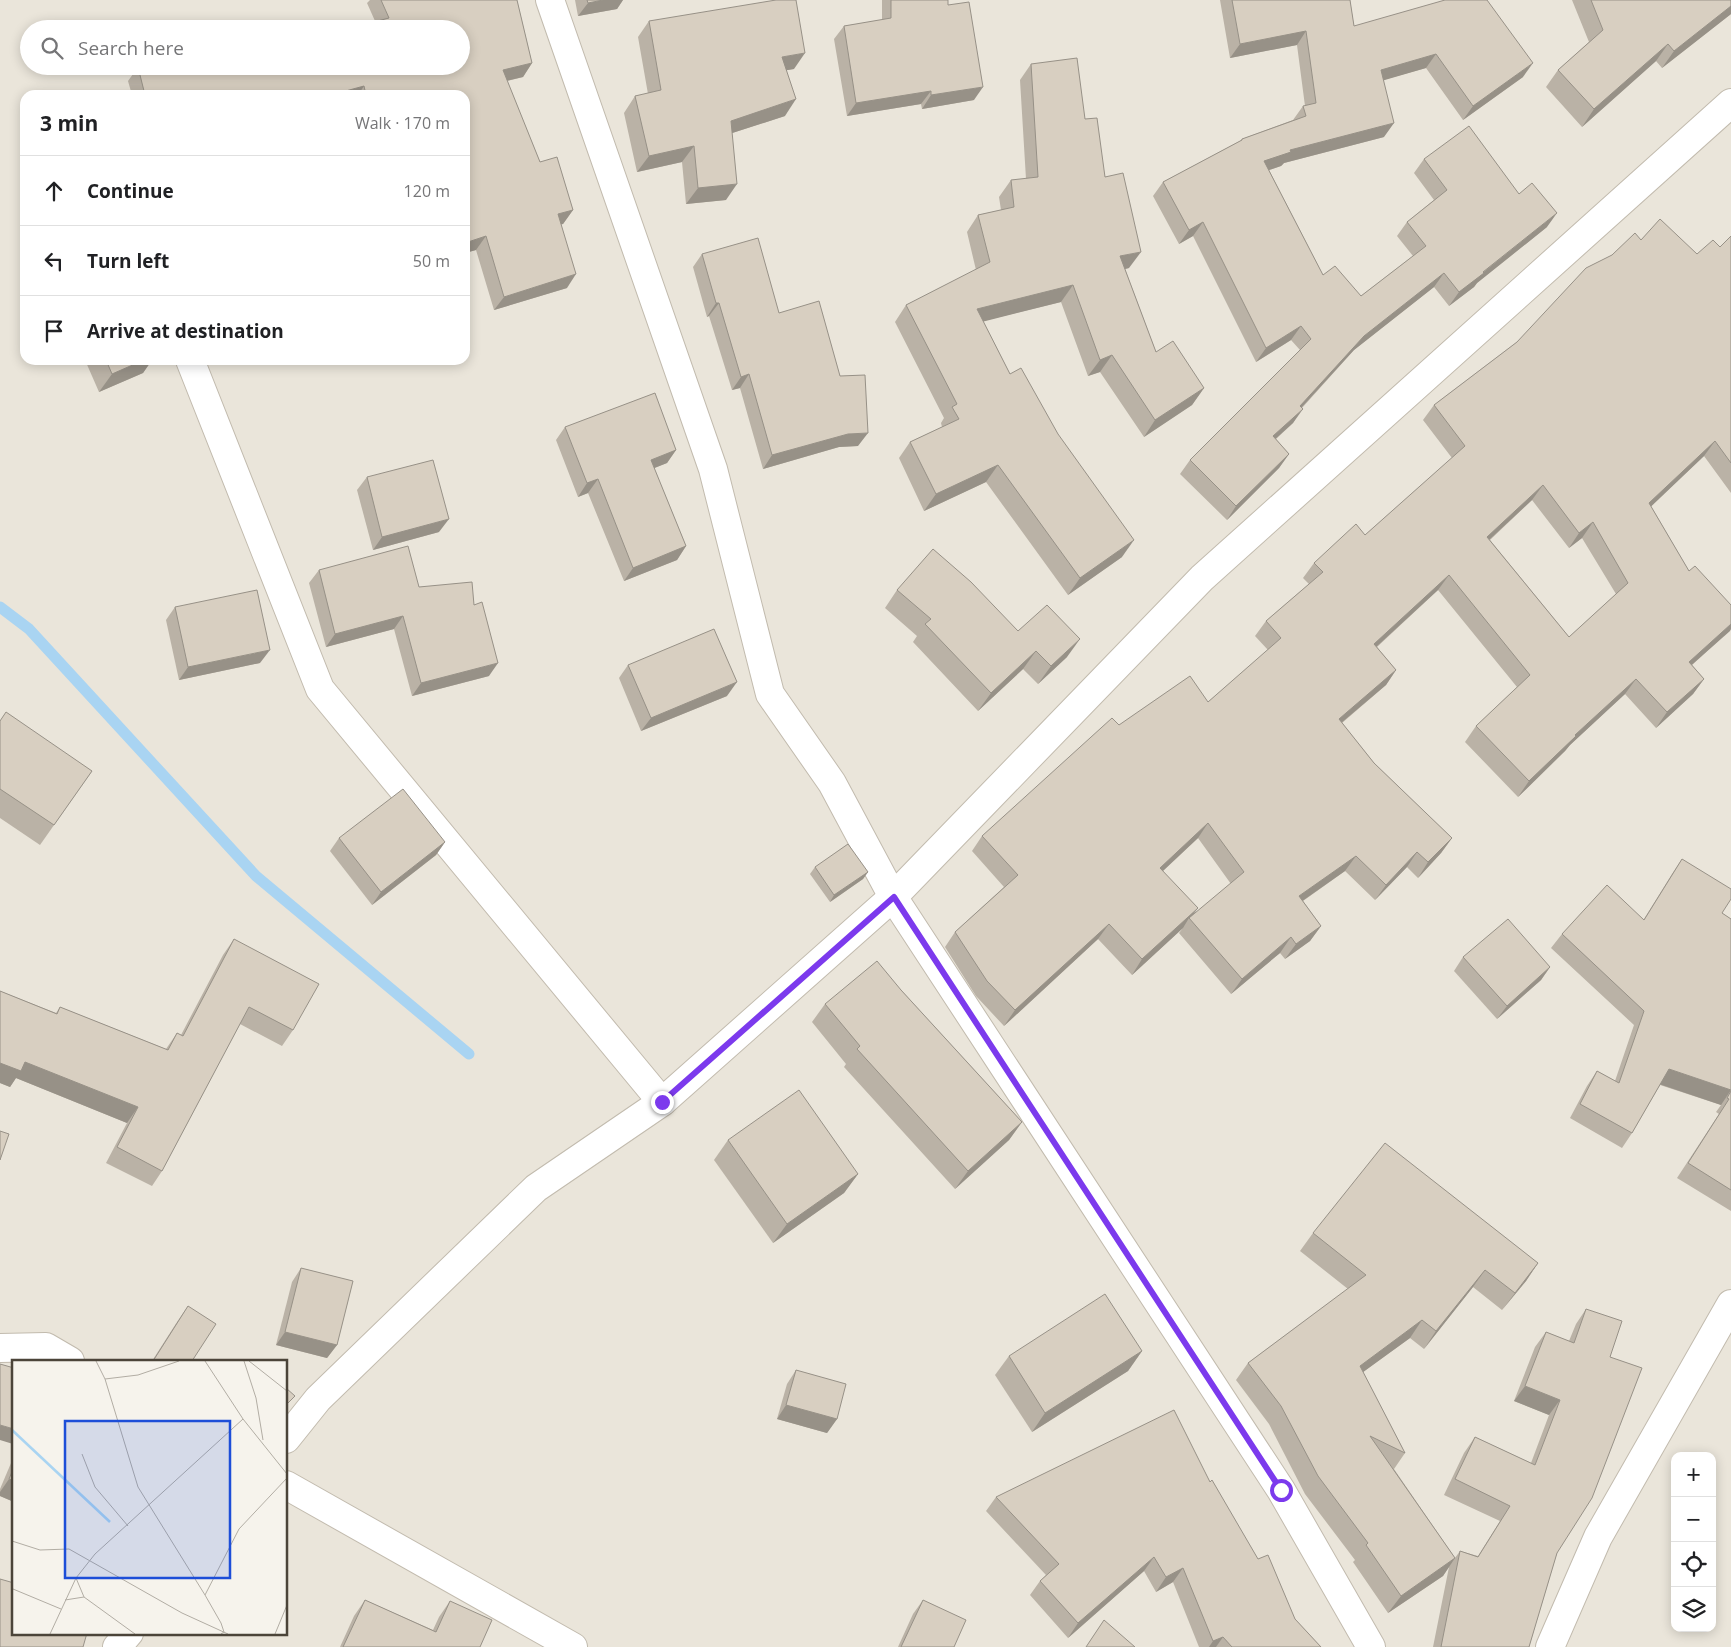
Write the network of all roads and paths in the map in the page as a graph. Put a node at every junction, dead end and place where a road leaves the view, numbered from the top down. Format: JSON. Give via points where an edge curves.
{"nodes":[{"id":1,"x":550,"y":0,"type":"edge"},
{"id":2,"x":1731,"y":103,"type":"edge"},
{"id":3,"x":192,"y":365,"type":"edge"},
{"id":4,"x":894,"y":897,"type":"junction"},
{"id":5,"x":662,"y":1102,"type":"junction"},
{"id":6,"x":1731,"y":1304,"type":"edge"},
{"id":7,"x":0,"y":1348,"type":"edge"},
{"id":8,"x":68,"y":1360,"type":"edge"},
{"id":9,"x":288,"y":1436,"type":"edge"},
{"id":10,"x":288,"y":1486,"type":"edge"},
{"id":11,"x":128,"y":1634,"type":"edge"},
{"id":12,"x":117,"y":1647,"type":"edge"},
{"id":13,"x":573,"y":1647,"type":"edge"},
{"id":14,"x":1371,"y":1647,"type":"edge"},
{"id":15,"x":1550,"y":1647,"type":"edge"}],
"edges":[{"from":1,"to":4,"type":"street","via":[[713,469],[770,694],[832,783]]},
{"from":2,"to":4,"type":"street","via":[[1202,578]]},
{"from":3,"to":5,"type":"street","via":[[320,689]]},
{"from":4,"to":5,"type":"street"},
{"from":4,"to":14,"type":"street","via":[[1281,1490]]},
{"from":5,"to":9,"type":"street","via":[[536,1188],[318,1399]]},
{"from":6,"to":15,"type":"street","via":[[1598,1537]]},
{"from":7,"to":8,"type":"street","via":[[46,1347]]},
{"from":10,"to":13,"type":"street"},
{"from":11,"to":12,"type":"street"}]}
